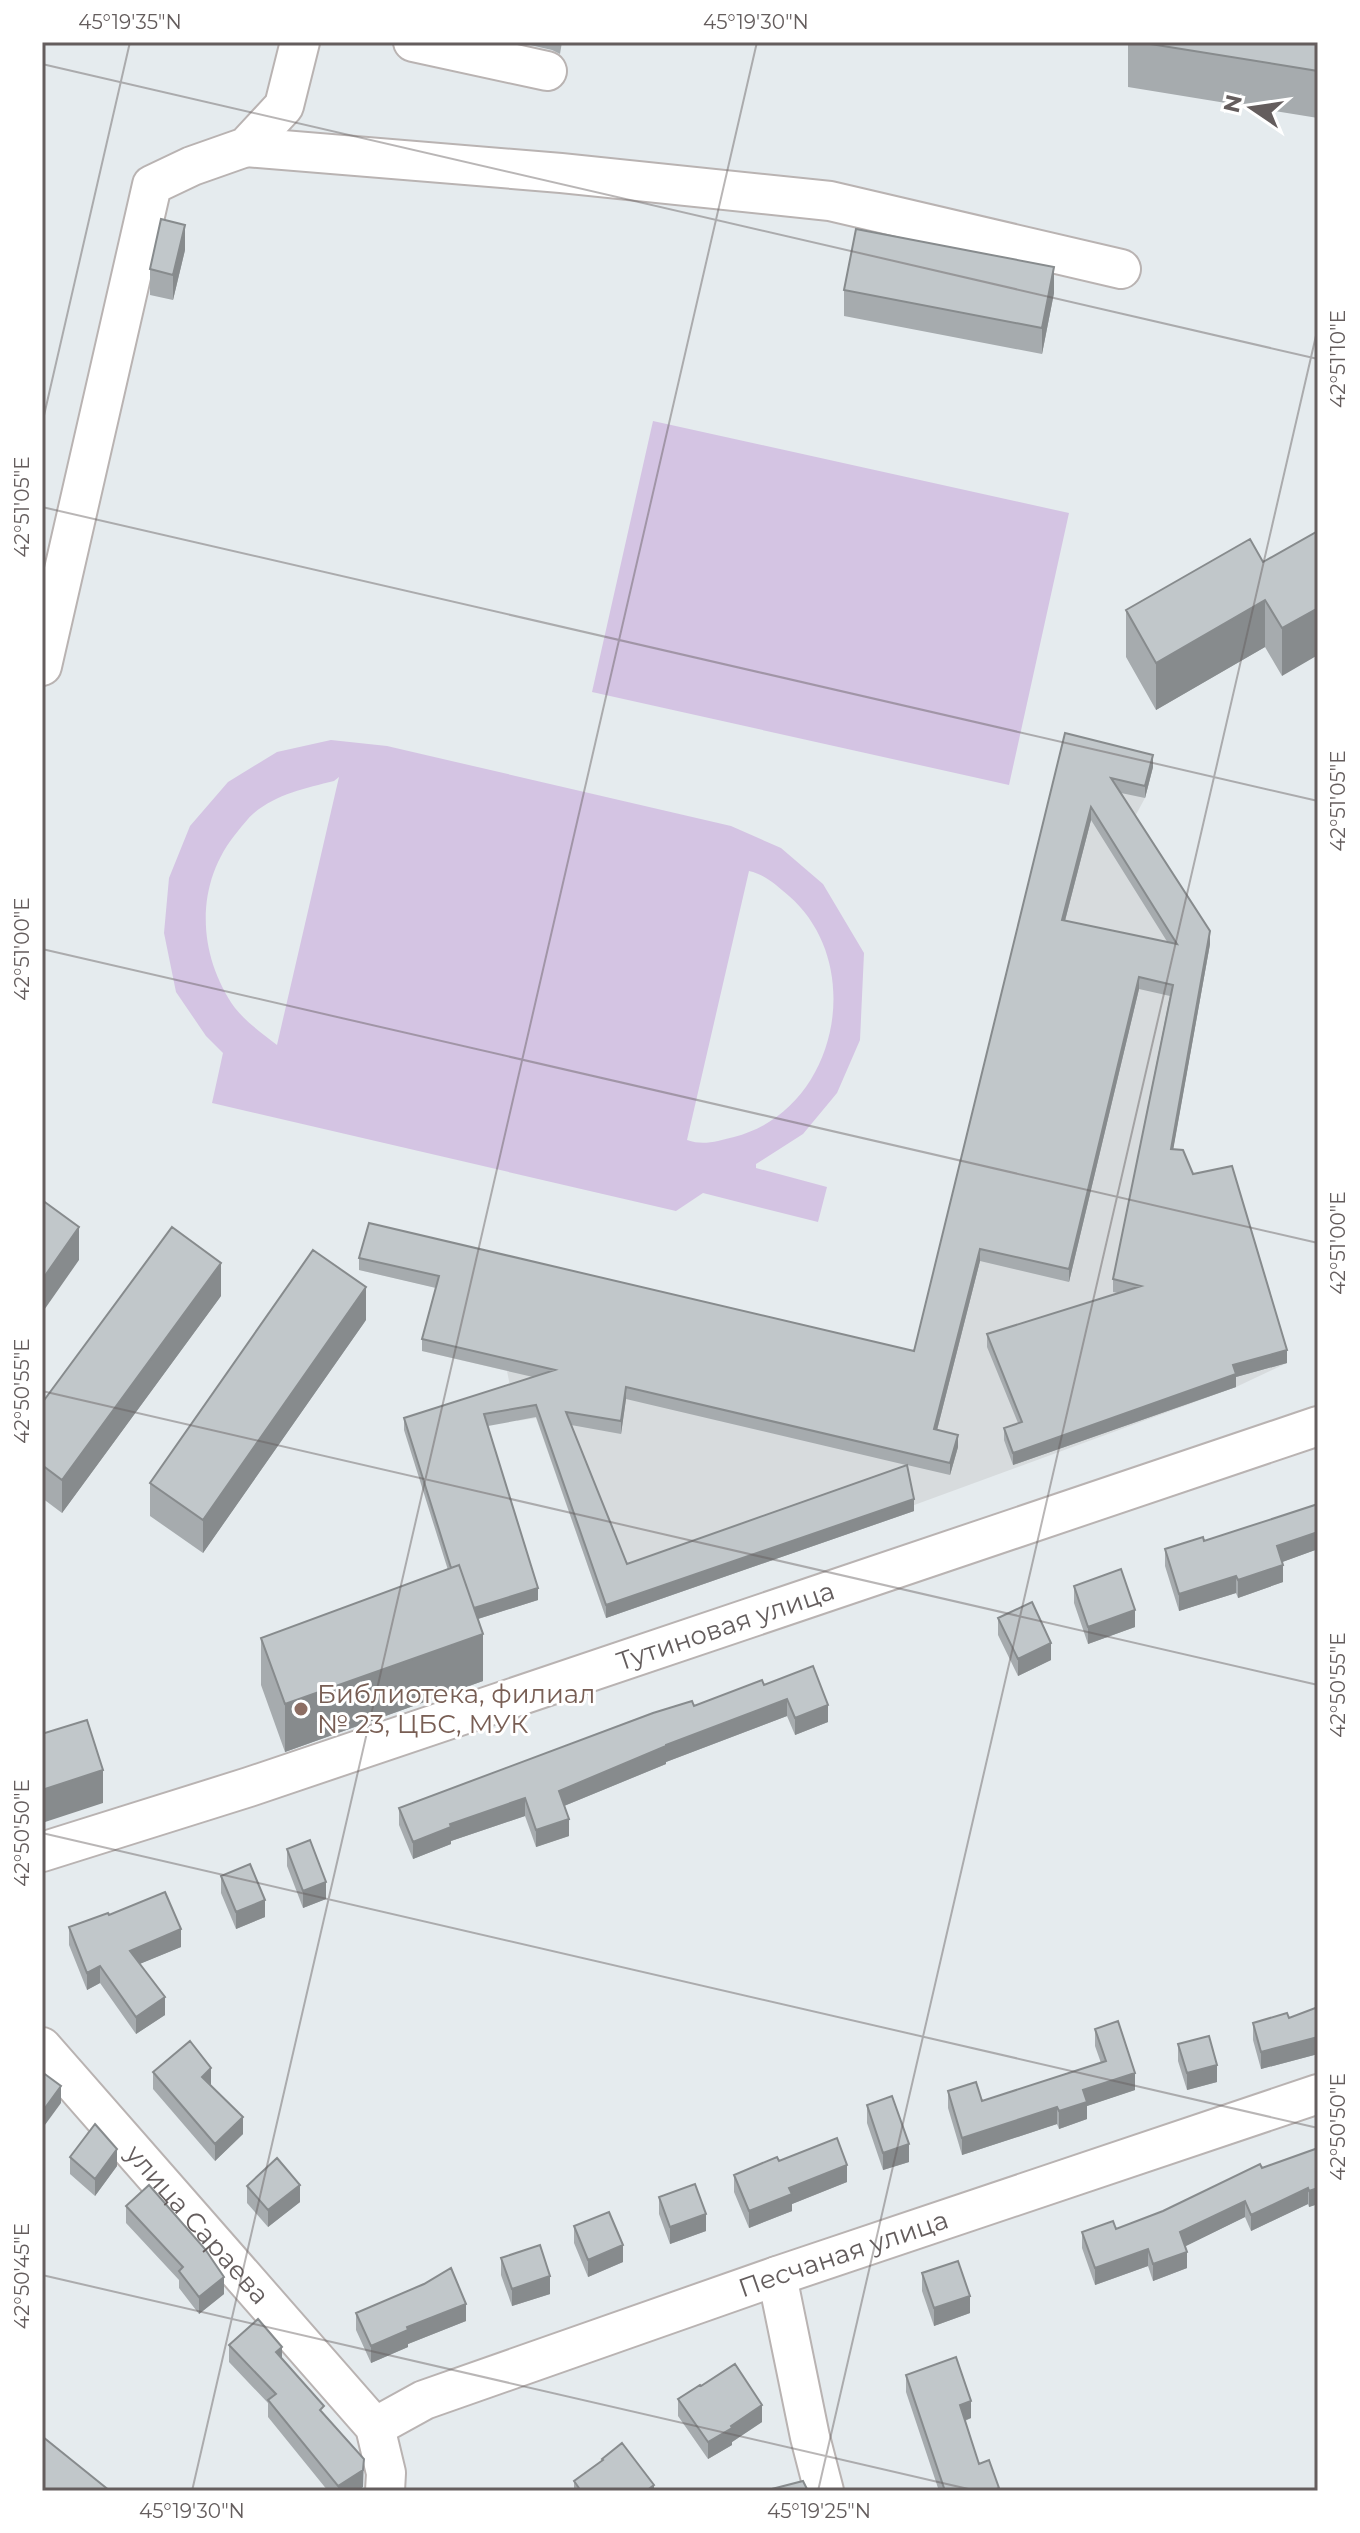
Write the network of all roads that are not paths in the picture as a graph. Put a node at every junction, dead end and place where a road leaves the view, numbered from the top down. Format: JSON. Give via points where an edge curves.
{"nodes":[{"id":1,"x":300,"y":42,"type":"edge"},
{"id":2,"x":413,"y":42,"type":"edge"},
{"id":3,"x":547,"y":71,"type":"dead end"},
{"id":4,"x":246,"y":147,"type":"junction"},
{"id":5,"x":1121,"y":269,"type":"dead end"},
{"id":6,"x":42,"y":666,"type":"edge"},
{"id":7,"x":1318,"y":1426,"type":"edge"},
{"id":8,"x":42,"y":1852,"type":"edge"},
{"id":9,"x":42,"y":2047,"type":"edge"},
{"id":10,"x":1318,"y":2094,"type":"edge"},
{"id":11,"x":777,"y":2276,"type":"junction"},
{"id":12,"x":364,"y":2415,"type":"junction"},
{"id":13,"x":385,"y":2491,"type":"edge"},
{"id":14,"x":824,"y":2491,"type":"edge"}],
"edges":[{"from":1,"to":4,"type":"street","via":[[284,106]]},
{"from":2,"to":3,"type":"street"},
{"from":4,"to":5,"type":"street","via":[[830,201]]},
{"from":4,"to":6,"type":"street","via":[[152,185]]},
{"from":7,"to":8,"type":"street","name":"Тутиновая улица"},
{"from":9,"to":12,"type":"street","name":"улица Сараева"},
{"from":10,"to":11,"type":"street","name":"Песчаная улица"},
{"from":11,"to":12,"type":"street","name":"Песчаная улица","via":[[424,2400]]},
{"from":11,"to":14,"type":"street"},
{"from":12,"to":13,"type":"street","via":[[386,2473]]}]}
